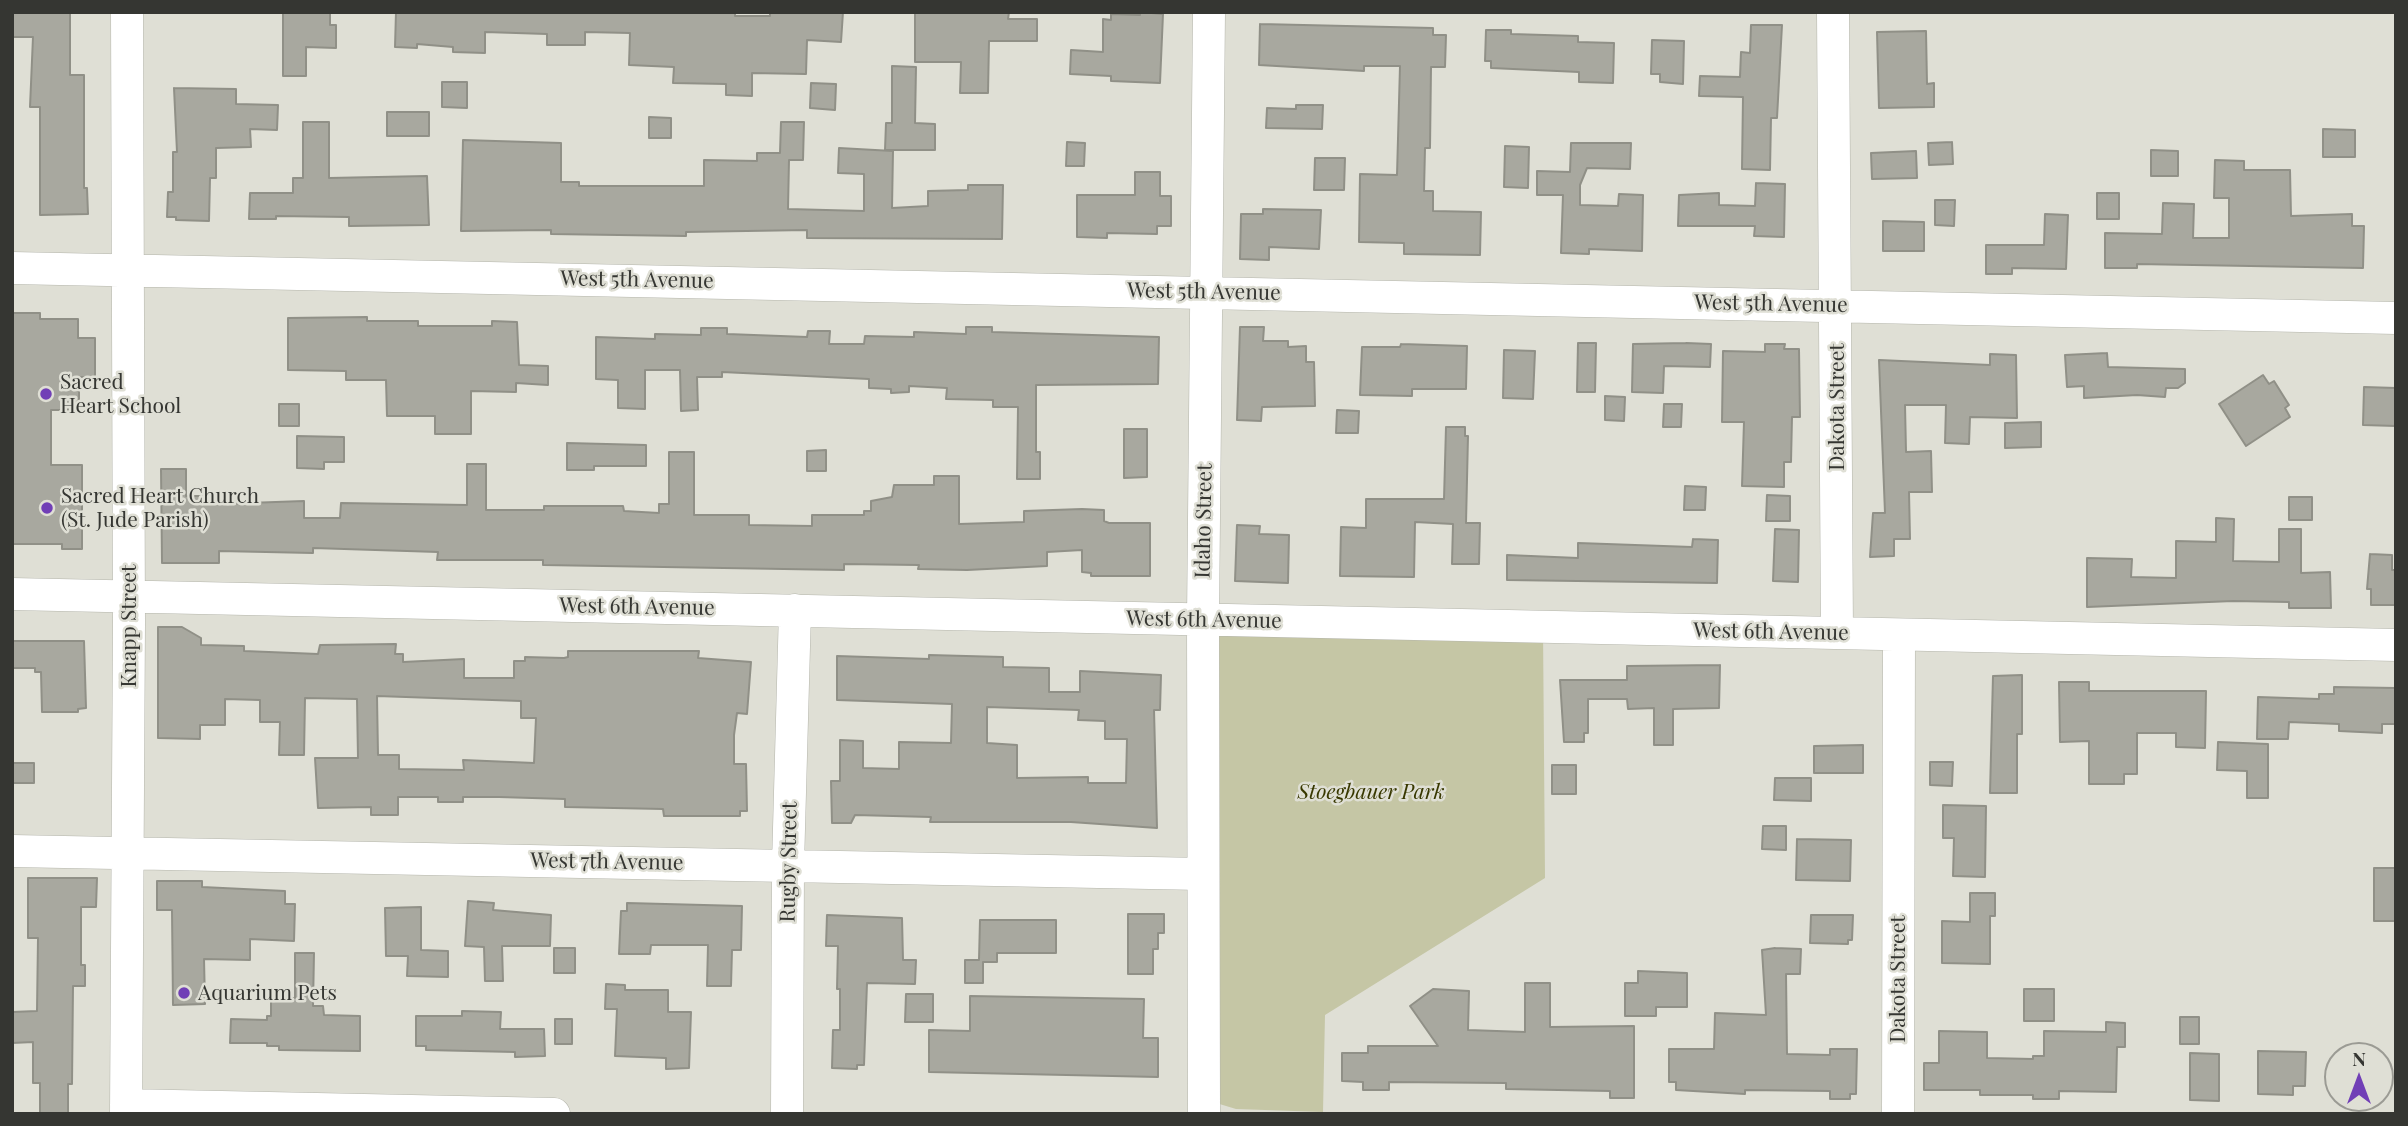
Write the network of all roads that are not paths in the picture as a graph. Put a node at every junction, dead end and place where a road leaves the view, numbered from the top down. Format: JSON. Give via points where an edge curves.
{"nodes":[{"id":1,"x":127,"y":12,"type":"edge"},
{"id":2,"x":1209,"y":12,"type":"edge"},
{"id":3,"x":1833,"y":12,"type":"edge"},
{"id":4,"x":12,"y":268,"type":"edge"},
{"id":5,"x":129,"y":269,"type":"junction"},
{"id":6,"x":1207,"y":292,"type":"junction"},
{"id":7,"x":1836,"y":306,"type":"junction"},
{"id":8,"x":2396,"y":318,"type":"edge"},
{"id":9,"x":12,"y":594,"type":"edge"},
{"id":10,"x":129,"y":595,"type":"junction"},
{"id":11,"x":795,"y":610,"type":"junction"},
{"id":12,"x":1203,"y":620,"type":"junction"},
{"id":13,"x":1837,"y":633,"type":"junction"},
{"id":14,"x":1899,"y":635,"type":"junction"},
{"id":15,"x":2396,"y":645,"type":"edge"},
{"id":16,"x":12,"y":851,"type":"edge"},
{"id":17,"x":128,"y":852,"type":"junction"},
{"id":18,"x":788,"y":865,"type":"junction"},
{"id":19,"x":1202,"y":874,"type":"junction"},
{"id":20,"x":126,"y":1110,"type":"edge"},
{"id":21,"x":554,"y":1114,"type":"edge"},
{"id":22,"x":787,"y":1114,"type":"edge"},
{"id":23,"x":1203,"y":1114,"type":"edge"},
{"id":24,"x":1898,"y":1114,"type":"edge"}],
"edges":[{"from":1,"to":5,"type":"street","name":"Knapp Street"},
{"from":2,"to":6,"type":"street","name":"Idaho Street"},
{"from":3,"to":7,"type":"street","name":"Dakota Street"},
{"from":4,"to":5,"type":"street","name":"West 5th Avenue"},
{"from":5,"to":6,"type":"street","name":"West 5th Avenue"},
{"from":5,"to":10,"type":"street","name":"Knapp Street"},
{"from":6,"to":7,"type":"street","name":"West 5th Avenue"},
{"from":6,"to":12,"type":"street","name":"Idaho Street"},
{"from":7,"to":8,"type":"street","name":"West 5th Avenue"},
{"from":7,"to":13,"type":"street","name":"Dakota Street"},
{"from":9,"to":10,"type":"street","name":"West 6th Avenue"},
{"from":10,"to":11,"type":"street","name":"West 6th Avenue"},
{"from":10,"to":17,"type":"street","name":"Knapp Street"},
{"from":11,"to":12,"type":"street","name":"West 6th Avenue"},
{"from":11,"to":18,"type":"street","name":"Rugby Street"},
{"from":12,"to":13,"type":"street","name":"West 6th Avenue"},
{"from":12,"to":19,"type":"street","name":"Idaho Street"},
{"from":13,"to":14,"type":"street","name":"West 6th Avenue"},
{"from":14,"to":15,"type":"street","name":"West 6th Avenue"},
{"from":14,"to":24,"type":"street","name":"Dakota Street"},
{"from":16,"to":17,"type":"street","name":"West 7th Avenue"},
{"from":17,"to":18,"type":"street","name":"West 7th Avenue"},
{"from":17,"to":20,"type":"street","name":"Knapp Street"},
{"from":18,"to":19,"type":"street","name":"West 7th Avenue"},
{"from":18,"to":22,"type":"street","name":"Rugby Street"},
{"from":19,"to":23,"type":"street","name":"Idaho Street"},
{"from":20,"to":21,"type":"street"}]}
